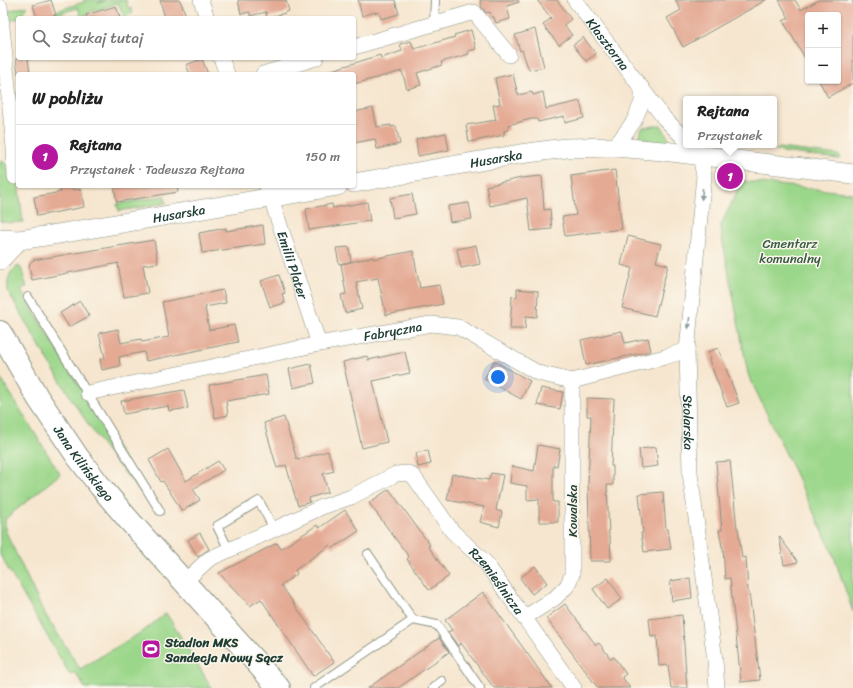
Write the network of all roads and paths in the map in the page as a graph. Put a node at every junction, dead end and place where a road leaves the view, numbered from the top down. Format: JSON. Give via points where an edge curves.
{"nodes":[{"id":1,"x":435,"y":0,"type":"edge"},
{"id":2,"x":575,"y":0,"type":"edge"},
{"id":3,"x":204,"y":1,"type":"edge"},
{"id":4,"x":0,"y":7,"type":"edge"},
{"id":5,"x":207,"y":16,"type":"edge"},
{"id":6,"x":434,"y":22,"type":"junction"},
{"id":7,"x":356,"y":46,"type":"edge"},
{"id":8,"x":509,"y":55,"type":"dead end"},
{"id":9,"x":222,"y":60,"type":"edge"},
{"id":10,"x":309,"y":60,"type":"edge"},
{"id":11,"x":225,"y":72,"type":"edge"},
{"id":12,"x":270,"y":72,"type":"edge"},
{"id":13,"x":642,"y":88,"type":"junction"},
{"id":14,"x":683,"y":137,"type":"edge"},
{"id":15,"x":615,"y":147,"type":"junction"},
{"id":16,"x":695,"y":150,"type":"edge"},
{"id":17,"x":853,"y":174,"type":"edge"},
{"id":18,"x":15,"y":177,"type":"dead end"},
{"id":19,"x":356,"y":183,"type":"edge"},
{"id":20,"x":315,"y":188,"type":"edge"},
{"id":21,"x":269,"y":192,"type":"edge"},
{"id":22,"x":0,"y":239,"type":"edge"},
{"id":23,"x":19,"y":240,"type":"junction"},
{"id":24,"x":0,"y":260,"type":"edge"},
{"id":25,"x":28,"y":297,"type":"dead end"},
{"id":26,"x":0,"y":332,"type":"edge"},
{"id":27,"x":319,"y":344,"type":"junction"},
{"id":28,"x":687,"y":350,"type":"junction"},
{"id":29,"x":572,"y":381,"type":"junction"},
{"id":30,"x":88,"y":393,"type":"junction"},
{"id":31,"x":160,"y":511,"type":"dead end"},
{"id":32,"x":274,"y":529,"type":"junction"},
{"id":33,"x":229,"y":550,"type":"junction"},
{"id":34,"x":368,"y":554,"type":"dead end"},
{"id":35,"x":184,"y":582,"type":"junction"},
{"id":36,"x":524,"y":618,"type":"junction"},
{"id":37,"x":413,"y":620,"type":"junction"},
{"id":38,"x":442,"y":681,"type":"dead end"},
{"id":39,"x":280,"y":688,"type":"edge"},
{"id":40,"x":314,"y":688,"type":"edge"},
{"id":41,"x":433,"y":688,"type":"edge"},
{"id":42,"x":480,"y":688,"type":"edge"},
{"id":43,"x":574,"y":688,"type":"edge"},
{"id":44,"x":717,"y":688,"type":"edge"}],
"edges":[{"from":1,"to":6,"type":"lane"},
{"from":2,"to":13,"type":"street","name":"Klasztorna"},
{"from":3,"to":5,"type":"street"},
{"from":4,"to":18,"type":"street"},
{"from":6,"to":7,"type":"street"},
{"from":6,"to":8,"type":"street","via":[[474,12]]},
{"from":9,"to":11,"type":"street"},
{"from":10,"to":12,"type":"street"},
{"from":13,"to":14,"type":"street","via":[[664,118]]},
{"from":13,"to":15,"type":"street","via":[[642,102],[634,121]]},
{"from":15,"to":16,"type":"street","name":"Husarska"},
{"from":15,"to":19,"type":"street","name":"Husarska","via":[[566,148],[528,153]]},
{"from":16,"to":17,"type":"street","name":"Husarska"},
{"from":16,"to":28,"type":"street","name":"Stolarska","one_way":true,"via":[[704,176]]},
{"from":20,"to":21,"type":"street","name":"Husarska"},
{"from":21,"to":23,"type":"street","name":"Husarska"},
{"from":21,"to":27,"type":"street","name":"Emilii Plater"},
{"from":22,"to":23,"type":"street","name":"Husarska"},
{"from":23,"to":24,"type":"street"},
{"from":25,"to":30,"type":"lane"},
{"from":26,"to":35,"type":"main road","name":"Jana Kilińskiego","via":[[38,398],[76,456]]},
{"from":27,"to":29,"type":"street","name":"Fabryczna","via":[[431,324],[458,327],[538,373]]},
{"from":27,"to":30,"type":"street","name":"Fabryczna"},
{"from":28,"to":29,"type":"street","name":"Fabryczna"},
{"from":28,"to":44,"type":"street","name":"Stolarska","via":[[690,473]]},
{"from":29,"to":36,"type":"street","name":"Kowalska","via":[[572,575],[567,586],[555,598]]},
{"from":30,"to":31,"type":"lane"},
{"from":32,"to":33,"type":"street"},
{"from":32,"to":33,"type":"lane","via":[[259,501],[217,526]]},
{"from":32,"to":36,"type":"street","name":"Rzemieślnicza","via":[[351,497],[396,474],[408,473],[414,477],[452,531],[485,562]]},
{"from":33,"to":35,"type":"street","via":[[209,559]]},
{"from":34,"to":37,"type":"lane"},
{"from":35,"to":39,"type":"main road","name":"Jana Kilińskiego"},
{"from":36,"to":43,"type":"street","name":"Rzemieślnicza"},
{"from":37,"to":40,"type":"lane"},
{"from":37,"to":42,"type":"lane","via":[[437,625]]},
{"from":38,"to":41,"type":"lane"}]}
